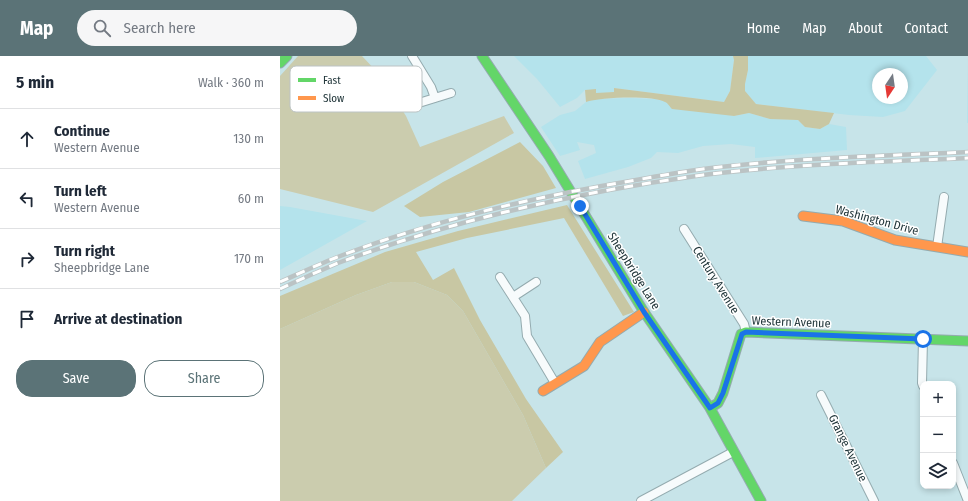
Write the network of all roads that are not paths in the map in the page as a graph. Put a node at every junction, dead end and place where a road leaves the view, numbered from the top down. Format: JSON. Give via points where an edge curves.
{"nodes":[{"id":1,"x":287,"y":56,"type":"edge"},
{"id":2,"x":412,"y":56,"type":"edge"},
{"id":3,"x":482,"y":56,"type":"edge"},
{"id":4,"x":280,"y":63,"type":"edge"},
{"id":5,"x":418,"y":66,"type":"edge"},
{"id":6,"x":422,"y":72,"type":"edge"},
{"id":7,"x":451,"y":93,"type":"dead end"},
{"id":8,"x":435,"y":98,"type":"junction"},
{"id":9,"x":422,"y":102,"type":"dead end"},
{"id":10,"x":944,"y":197,"type":"dead end"},
{"id":11,"x":803,"y":216,"type":"dead end"},
{"id":12,"x":684,"y":229,"type":"dead end"},
{"id":13,"x":937,"y":247,"type":"junction"},
{"id":14,"x":968,"y":252,"type":"edge"},
{"id":15,"x":500,"y":277,"type":"dead end"},
{"id":16,"x":536,"y":282,"type":"dead end"},
{"id":17,"x":513,"y":297,"type":"junction"},
{"id":18,"x":644,"y":312,"type":"junction"},
{"id":19,"x":746,"y":332,"type":"junction"},
{"id":20,"x":923,"y":339,"type":"junction"},
{"id":21,"x":968,"y":341,"type":"edge"},
{"id":22,"x":922,"y":381,"type":"edge"},
{"id":23,"x":555,"y":383,"type":"junction"},
{"id":24,"x":543,"y":391,"type":"dead end"},
{"id":25,"x":821,"y":395,"type":"dead end"},
{"id":26,"x":710,"y":408,"type":"junction"},
{"id":27,"x":733,"y":452,"type":"junction"},
{"id":28,"x":956,"y":471,"type":"edge"},
{"id":29,"x":641,"y":501,"type":"edge"},
{"id":30,"x":761,"y":501,"type":"edge"},
{"id":31,"x":874,"y":501,"type":"edge"},
{"id":32,"x":968,"y":501,"type":"edge"}],
"edges":[{"from":1,"to":4,"type":"street"},
{"from":2,"to":5,"type":"street"},
{"from":3,"to":18,"type":"street","name":"Sheepbridge Lane","via":[[549,156]]},
{"from":6,"to":8,"type":"street"},
{"from":7,"to":8,"type":"street"},
{"from":8,"to":9,"type":"street"},
{"from":10,"to":13,"type":"street"},
{"from":11,"to":13,"type":"street","name":"Washington Drive","via":[[843,221],[895,240]]},
{"from":12,"to":19,"type":"street","name":"Century Avenue","via":[[744,324]]},
{"from":13,"to":14,"type":"street","name":"Washington Drive"},
{"from":15,"to":17,"type":"street"},
{"from":16,"to":17,"type":"street"},
{"from":17,"to":23,"type":"street","via":[[525,316],[527,336]]},
{"from":18,"to":23,"type":"street","via":[[600,342],[584,366]]},
{"from":18,"to":26,"type":"street","name":"Sheepbridge Lane"},
{"from":19,"to":20,"type":"street","name":"Western Avenue"},
{"from":19,"to":26,"type":"street","name":"Western Avenue","via":[[742,334],[723,393],[718,403]]},
{"from":20,"to":21,"type":"street","name":"Western Avenue"},
{"from":20,"to":22,"type":"street"},
{"from":23,"to":24,"type":"street"},
{"from":25,"to":31,"type":"street","name":"Grange Avenue"},
{"from":26,"to":27,"type":"street","name":"Sheepbridge Lane"},
{"from":27,"to":29,"type":"street"},
{"from":27,"to":30,"type":"street","name":"Sheepbridge Lane"},
{"from":28,"to":32,"type":"street"}]}
